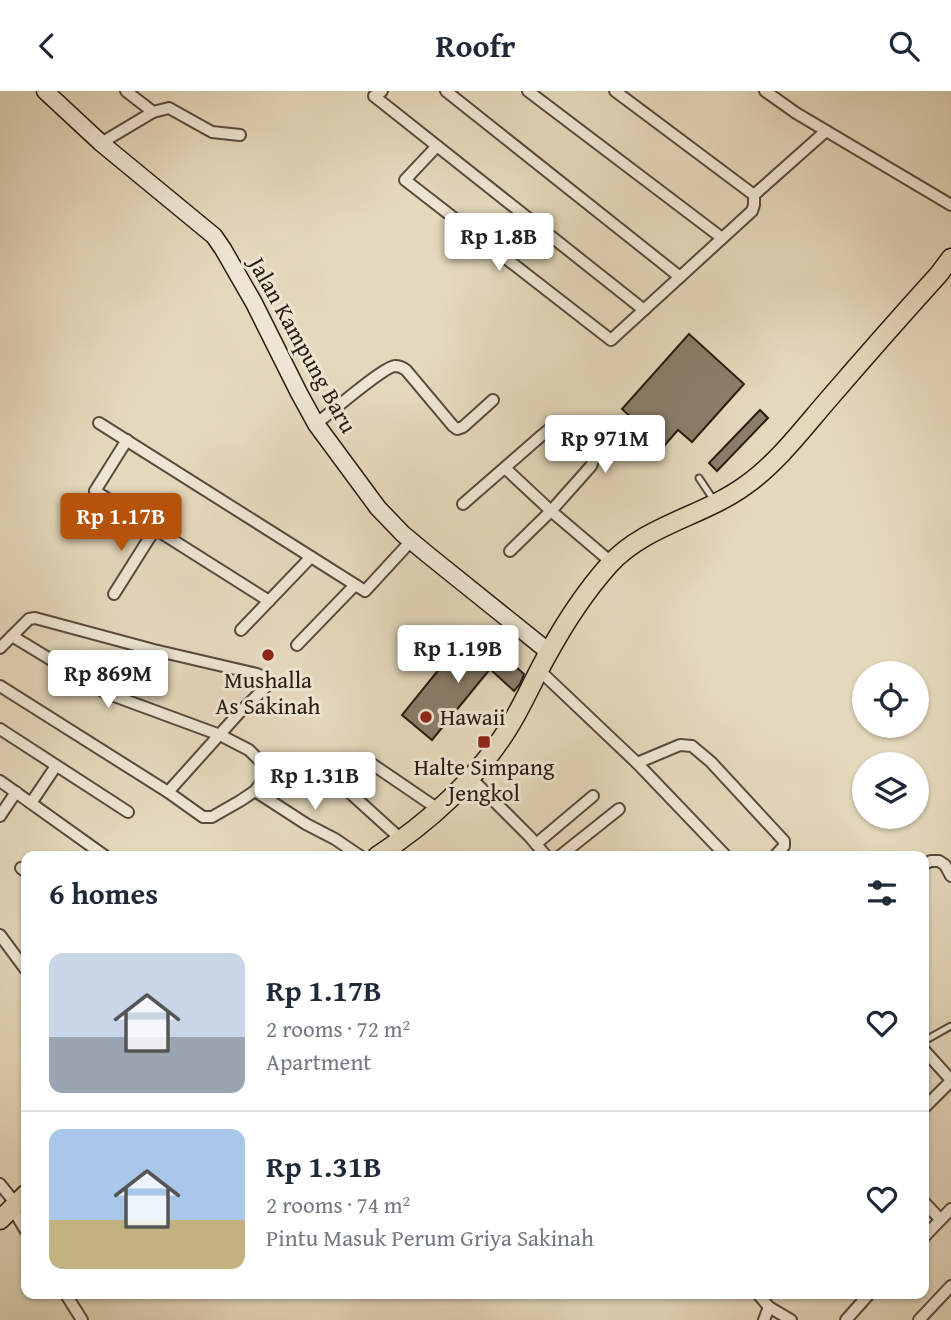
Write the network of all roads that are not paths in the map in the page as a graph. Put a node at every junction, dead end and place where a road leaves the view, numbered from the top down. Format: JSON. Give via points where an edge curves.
{"nodes":[{"id":1,"x":45,"y":91,"type":"edge"},
{"id":2,"x":127,"y":91,"type":"edge"},
{"id":3,"x":382,"y":91,"type":"edge"},
{"id":4,"x":446,"y":91,"type":"edge"},
{"id":5,"x":528,"y":91,"type":"edge"},
{"id":6,"x":615,"y":91,"type":"edge"},
{"id":7,"x":765,"y":91,"type":"edge"},
{"id":8,"x":153,"y":112,"type":"junction"},
{"id":9,"x":826,"y":131,"type":"junction"},
{"id":10,"x":240,"y":135,"type":"dead end"},
{"id":11,"x":101,"y":143,"type":"junction"},
{"id":12,"x":437,"y":146,"type":"junction"},
{"id":13,"x":754,"y":195,"type":"junction"},
{"id":14,"x":951,"y":205,"type":"edge"},
{"id":15,"x":722,"y":238,"type":"junction"},
{"id":16,"x":951,"y":258,"type":"edge"},
{"id":17,"x":680,"y":277,"type":"junction"},
{"id":18,"x":945,"y":278,"type":"edge"},
{"id":19,"x":644,"y":310,"type":"junction"},
{"id":20,"x":493,"y":400,"type":"dead end"},
{"id":21,"x":99,"y":423,"type":"dead end"},
{"id":22,"x":316,"y":424,"type":"junction"},
{"id":23,"x":127,"y":440,"type":"junction"},
{"id":24,"x":505,"y":468,"type":"junction"},
{"id":25,"x":699,"y":478,"type":"dead end"},
{"id":26,"x":463,"y":504,"type":"dead end"},
{"id":27,"x":716,"y":504,"type":"junction"},
{"id":28,"x":551,"y":511,"type":"junction"},
{"id":29,"x":155,"y":529,"type":"junction"},
{"id":30,"x":411,"y":541,"type":"junction"},
{"id":31,"x":510,"y":551,"type":"dead end"},
{"id":32,"x":311,"y":557,"type":"junction"},
{"id":33,"x":611,"y":562,"type":"junction"},
{"id":34,"x":355,"y":585,"type":"junction"},
{"id":35,"x":114,"y":594,"type":"dead end"},
{"id":36,"x":269,"y":601,"type":"junction"},
{"id":37,"x":241,"y":629,"type":"dead end"},
{"id":38,"x":12,"y":636,"type":"junction"},
{"id":39,"x":297,"y":645,"type":"dead end"},
{"id":40,"x":0,"y":649,"type":"edge"},
{"id":41,"x":549,"y":652,"type":"junction"},
{"id":42,"x":539,"y":670,"type":"junction"},
{"id":43,"x":0,"y":686,"type":"edge"},
{"id":44,"x":0,"y":729,"type":"edge"},
{"id":45,"x":220,"y":735,"type":"junction"},
{"id":46,"x":637,"y":763,"type":"junction"},
{"id":47,"x":372,"y":764,"type":"dead end"},
{"id":48,"x":56,"y":766,"type":"junction"},
{"id":49,"x":470,"y":777,"type":"junction"},
{"id":50,"x":0,"y":781,"type":"edge"},
{"id":51,"x":255,"y":791,"type":"junction"},
{"id":52,"x":348,"y":791,"type":"dead end"},
{"id":53,"x":16,"y":792,"type":"junction"},
{"id":54,"x":167,"y":792,"type":"junction"},
{"id":55,"x":593,"y":796,"type":"dead end"},
{"id":56,"x":31,"y":803,"type":"junction"},
{"id":57,"x":438,"y":809,"type":"junction"},
{"id":58,"x":619,"y":809,"type":"dead end"},
{"id":59,"x":128,"y":812,"type":"dead end"},
{"id":60,"x":0,"y":816,"type":"edge"},
{"id":61,"x":401,"y":840,"type":"junction"},
{"id":62,"x":536,"y":844,"type":"junction"},
{"id":63,"x":97,"y":851,"type":"edge"},
{"id":64,"x":353,"y":851,"type":"edge"},
{"id":65,"x":384,"y":851,"type":"edge"},
{"id":66,"x":542,"y":851,"type":"edge"},
{"id":67,"x":566,"y":851,"type":"edge"},
{"id":68,"x":721,"y":851,"type":"edge"},
{"id":69,"x":780,"y":851,"type":"edge"},
{"id":70,"x":929,"y":862,"type":"edge"},
{"id":71,"x":951,"y":876,"type":"edge"},
{"id":72,"x":0,"y":935,"type":"edge"},
{"id":73,"x":21,"y":963,"type":"edge"},
{"id":74,"x":951,"y":1026,"type":"edge"},
{"id":75,"x":929,"y":1038,"type":"edge"},
{"id":76,"x":929,"y":1056,"type":"edge"},
{"id":77,"x":951,"y":1080,"type":"edge"},
{"id":78,"x":929,"y":1103,"type":"edge"},
{"id":79,"x":0,"y":1184,"type":"edge"},
{"id":80,"x":17,"y":1203,"type":"edge"},
{"id":81,"x":929,"y":1207,"type":"edge"},
{"id":82,"x":951,"y":1209,"type":"edge"},
{"id":83,"x":940,"y":1219,"type":"junction"},
{"id":84,"x":929,"y":1231,"type":"edge"},
{"id":85,"x":951,"y":1286,"type":"edge"},
{"id":86,"x":69,"y":1299,"type":"edge"},
{"id":87,"x":763,"y":1299,"type":"edge"},
{"id":88,"x":865,"y":1299,"type":"edge"},
{"id":89,"x":769,"y":1307,"type":"junction"},
{"id":90,"x":82,"y":1320,"type":"edge"},
{"id":91,"x":764,"y":1320,"type":"edge"},
{"id":92,"x":792,"y":1320,"type":"edge"},
{"id":93,"x":846,"y":1320,"type":"edge"},
{"id":94,"x":919,"y":1320,"type":"edge"}],
"edges":[{"from":1,"to":11,"type":"street","name":"Jalan Kampung Baru"},
{"from":2,"to":8,"type":"street"},
{"from":3,"to":12,"type":"street","via":[[374,96]]},
{"from":4,"to":17,"type":"street"},
{"from":5,"to":15,"type":"street"},
{"from":6,"to":13,"type":"street"},
{"from":7,"to":9,"type":"street"},
{"from":8,"to":10,"type":"street","via":[[169,108],[212,132]]},
{"from":8,"to":11,"type":"street"},
{"from":9,"to":13,"type":"street"},
{"from":9,"to":14,"type":"street"},
{"from":11,"to":22,"type":"street","name":"Jalan Kampung Baru","via":[[214,236]]},
{"from":12,"to":19,"type":"street"},
{"from":12,"to":19,"type":"street","via":[[405,180],[611,340]]},
{"from":13,"to":15,"type":"street","via":[[751,211]]},
{"from":15,"to":17,"type":"street"},
{"from":16,"to":18,"type":"main road"},
{"from":17,"to":19,"type":"street"},
{"from":18,"to":27,"type":"main road","via":[[777,457],[747,485]]},
{"from":20,"to":22,"type":"street","via":[[457,429],[406,370],[394,366]]},
{"from":21,"to":23,"type":"street"},
{"from":22,"to":30,"type":"street","name":"Jalan Kampung Baru","via":[[378,508]]},
{"from":23,"to":29,"type":"street","via":[[95,491]]},
{"from":23,"to":32,"type":"street"},
{"from":24,"to":26,"type":"street"},
{"from":24,"to":28,"type":"street"},
{"from":24,"to":28,"type":"street","via":[[553,427],[571,433],[589,451],[593,463]]},
{"from":25,"to":27,"type":"lane"},
{"from":27,"to":33,"type":"main road","via":[[645,538]]},
{"from":28,"to":31,"type":"street"},
{"from":28,"to":33,"type":"street"},
{"from":29,"to":35,"type":"street"},
{"from":29,"to":36,"type":"street"},
{"from":30,"to":34,"type":"street","via":[[365,591]]},
{"from":30,"to":41,"type":"street","name":"Jalan Kampung Baru"},
{"from":32,"to":34,"type":"street"},
{"from":32,"to":36,"type":"street"},
{"from":33,"to":41,"type":"main road"},
{"from":34,"to":39,"type":"street"},
{"from":36,"to":37,"type":"street"},
{"from":38,"to":40,"type":"street"},
{"from":38,"to":45,"type":"street","via":[[106,693]]},
{"from":38,"to":45,"type":"street","via":[[35,618],[267,679],[264,689]]},
{"from":41,"to":42,"type":"main road"},
{"from":42,"to":46,"type":"street"},
{"from":42,"to":49,"type":"main road","via":[[509,728]]},
{"from":43,"to":54,"type":"street"},
{"from":44,"to":48,"type":"street"},
{"from":45,"to":51,"type":"street","via":[[261,762],[265,777]]},
{"from":45,"to":54,"type":"street"},
{"from":46,"to":68,"type":"street"},
{"from":46,"to":69,"type":"street","via":[[680,745],[697,749],[784,841]]},
{"from":47,"to":57,"type":"street"},
{"from":48,"to":56,"type":"street"},
{"from":48,"to":59,"type":"street"},
{"from":49,"to":57,"type":"main road"},
{"from":49,"to":62,"type":"street"},
{"from":50,"to":53,"type":"street"},
{"from":51,"to":54,"type":"street","via":[[206,817]]},
{"from":51,"to":64,"type":"street"},
{"from":52,"to":61,"type":"street"},
{"from":53,"to":56,"type":"street"},
{"from":53,"to":60,"type":"street"},
{"from":55,"to":62,"type":"street"},
{"from":56,"to":63,"type":"street"},
{"from":57,"to":61,"type":"main road"},
{"from":58,"to":67,"type":"street"},
{"from":61,"to":65,"type":"main road"},
{"from":62,"to":66,"type":"street"},
{"from":70,"to":71,"type":"street","via":[[939,861]]},
{"from":72,"to":73,"type":"street"},
{"from":74,"to":75,"type":"lane"},
{"from":76,"to":77,"type":"street"},
{"from":77,"to":78,"type":"street"},
{"from":79,"to":80,"type":"street"},
{"from":81,"to":83,"type":"street"},
{"from":82,"to":83,"type":"street"},
{"from":83,"to":84,"type":"street"},
{"from":85,"to":94,"type":"street"},
{"from":86,"to":90,"type":"street"},
{"from":87,"to":89,"type":"street"},
{"from":88,"to":93,"type":"street"},
{"from":89,"to":91,"type":"street"},
{"from":89,"to":92,"type":"street"}]}
